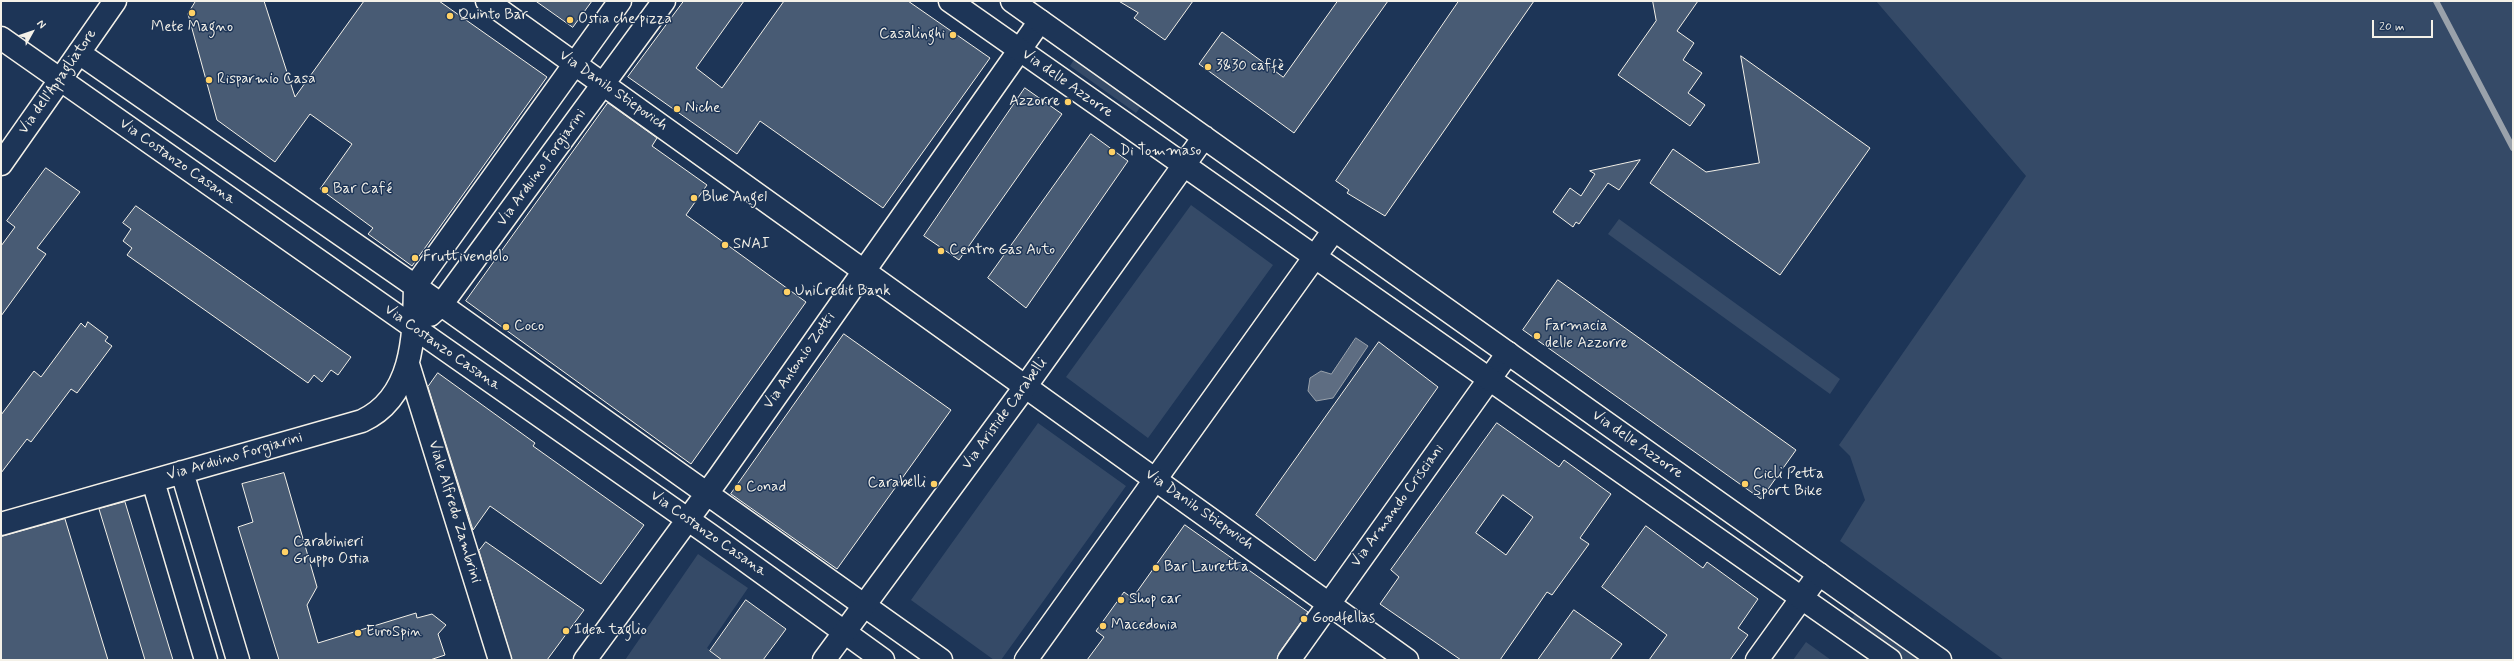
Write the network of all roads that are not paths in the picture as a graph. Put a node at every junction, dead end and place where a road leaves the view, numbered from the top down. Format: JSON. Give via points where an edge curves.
{"nodes":[{"id":1,"x":115,"y":1,"type":"edge"},
{"id":2,"x":487,"y":1,"type":"edge"},
{"id":3,"x":620,"y":1,"type":"edge"},
{"id":4,"x":664,"y":1,"type":"edge"},
{"id":5,"x":950,"y":1,"type":"edge"},
{"id":6,"x":1012,"y":1,"type":"edge"},
{"id":7,"x":1040,"y":21,"type":"junction"},
{"id":8,"x":1,"y":38,"type":"edge"},
{"id":9,"x":1020,"y":51,"type":"junction"},
{"id":10,"x":79,"y":53,"type":"junction"},
{"id":11,"x":575,"y":64,"type":"junction"},
{"id":12,"x":60,"y":80,"type":"junction"},
{"id":13,"x":602,"y":84,"type":"junction"},
{"id":14,"x":1204,"y":137,"type":"junction"},
{"id":15,"x":1,"y":164,"type":"edge"},
{"id":16,"x":1184,"y":166,"type":"junction"},
{"id":17,"x":1334,"y":230,"type":"junction"},
{"id":18,"x":1315,"y":258,"type":"junction"},
{"id":19,"x":864,"y":270,"type":"junction"},
{"id":20,"x":415,"y":286,"type":"junction"},
{"id":21,"x":441,"y":305,"type":"junction"},
{"id":22,"x":414,"y":329,"type":"junction"},
{"id":23,"x":1508,"y":353,"type":"junction"},
{"id":24,"x":408,"y":364,"type":"junction"},
{"id":25,"x":1490,"y":380,"type":"junction"},
{"id":26,"x":1025,"y":387,"type":"junction"},
{"id":27,"x":182,"y":472,"type":"junction"},
{"id":28,"x":1156,"y":480,"type":"junction"},
{"id":29,"x":153,"y":481,"type":"junction"},
{"id":30,"x":706,"y":494,"type":"junction"},
{"id":31,"x":688,"y":520,"type":"junction"},
{"id":32,"x":1,"y":524,"type":"edge"},
{"id":33,"x":200,"y":534,"type":"junction"},
{"id":34,"x":171,"y":543,"type":"junction"},
{"id":35,"x":1819,"y":574,"type":"junction"},
{"id":36,"x":1801,"y":598,"type":"junction"},
{"id":37,"x":1328,"y":603,"type":"junction"},
{"id":38,"x":221,"y":604,"type":"junction"},
{"id":39,"x":864,"y":604,"type":"junction"},
{"id":40,"x":191,"y":612,"type":"junction"},
{"id":41,"x":844,"y":632,"type":"junction"},
{"id":42,"x":206,"y":660,"type":"edge"},
{"id":43,"x":238,"y":660,"type":"edge"},
{"id":44,"x":500,"y":660,"type":"edge"},
{"id":45,"x":585,"y":660,"type":"edge"},
{"id":46,"x":824,"y":660,"type":"edge"},
{"id":47,"x":883,"y":660,"type":"edge"},
{"id":48,"x":941,"y":660,"type":"edge"},
{"id":49,"x":1026,"y":660,"type":"edge"},
{"id":50,"x":1289,"y":660,"type":"edge"},
{"id":51,"x":1407,"y":660,"type":"edge"},
{"id":52,"x":1757,"y":660,"type":"edge"},
{"id":53,"x":1890,"y":660,"type":"edge"},
{"id":54,"x":1940,"y":660,"type":"edge"}],
"edges":[{"from":1,"to":10,"type":"street","name":"Via dell'Appagliatore"},
{"from":2,"to":11,"type":"street","name":"Via Danilo Stiepovich"},
{"from":3,"to":11,"type":"street"},
{"from":4,"to":13,"type":"street","name":"Via Arduino Forgiarini"},
{"from":5,"to":9,"type":"street","name":"Via delle Azzorre"},
{"from":6,"to":7,"type":"street","name":"Via delle Azzorre"},
{"from":7,"to":9,"type":"street","name":"Via Antonio Zotti"},
{"from":7,"to":14,"type":"street","name":"Via delle Azzorre"},
{"from":8,"to":12,"type":"street","name":"Via Costanzo Casana"},
{"from":9,"to":16,"type":"street","name":"Via delle Azzorre"},
{"from":9,"to":19,"type":"street","name":"Via Antonio Zotti"},
{"from":10,"to":12,"type":"street","name":"Via dell'Appagliatore"},
{"from":10,"to":20,"type":"street"},
{"from":11,"to":13,"type":"street","name":"Via Danilo Stiepovich"},
{"from":11,"to":20,"type":"street"},
{"from":12,"to":15,"type":"street","name":"Via dell'Appagliatore"},
{"from":12,"to":22,"type":"street","name":"Via Costanzo Casana"},
{"from":13,"to":19,"type":"street","name":"Via Danilo Stiepovich"},
{"from":13,"to":21,"type":"street","name":"Via Arduino Forgiarini"},
{"from":14,"to":16,"type":"street"},
{"from":14,"to":17,"type":"street","name":"Via delle Azzorre"},
{"from":16,"to":18,"type":"street","name":"Via delle Azzorre"},
{"from":16,"to":26,"type":"street","name":"Via Aristide Carabelli"},
{"from":17,"to":18,"type":"street"},
{"from":17,"to":23,"type":"street","name":"Via delle Azzorre"},
{"from":18,"to":25,"type":"street","name":"Via delle Azzorre"},
{"from":18,"to":28,"type":"street"},
{"from":19,"to":26,"type":"street","name":"Via Danilo Stiepovich"},
{"from":19,"to":30,"type":"street","name":"Via Antonio Zotti"},
{"from":20,"to":21,"type":"street"},
{"from":20,"to":22,"type":"street","name":"Via Arduino Forgiarini"},
{"from":21,"to":22,"type":"street","name":"Via Arduino Forgiarini"},
{"from":21,"to":30,"type":"street"},
{"from":22,"to":24,"type":"street","name":"Via Arduino Forgiarini"},
{"from":22,"to":31,"type":"street","name":"Via Costanzo Casana"},
{"from":23,"to":25,"type":"street","name":"Via Armando Crisciani"},
{"from":23,"to":35,"type":"street","name":"Via delle Azzorre"},
{"from":24,"to":27,"type":"street","name":"Via Arduino Forgiarini","via":[[390,400],[369,418]]},
{"from":24,"to":44,"type":"street","name":"Viale Alfredo Zambrini"},
{"from":25,"to":36,"type":"street","name":"Via delle Azzorre"},
{"from":25,"to":37,"type":"street","name":"Via Armando Crisciani"},
{"from":26,"to":28,"type":"street","name":"Via Danilo Stiepovich"},
{"from":26,"to":39,"type":"street","name":"Via Aristide Carabelli"},
{"from":27,"to":29,"type":"street","name":"Via Arduino Forgiarini"},
{"from":27,"to":33,"type":"street"},
{"from":28,"to":37,"type":"street","name":"Via Danilo Stiepovich"},
{"from":28,"to":49,"type":"street"},
{"from":29,"to":32,"type":"street","name":"Via Arduino Forgiarini"},
{"from":29,"to":34,"type":"street"},
{"from":30,"to":31,"type":"street","name":"Via Antonio Zotti"},
{"from":30,"to":39,"type":"street"},
{"from":31,"to":41,"type":"street","name":"Via Costanzo Casana"},
{"from":31,"to":45,"type":"street","name":"Via Antonio Zotti"},
{"from":33,"to":34,"type":"street"},
{"from":33,"to":38,"type":"street"},
{"from":34,"to":40,"type":"street"},
{"from":35,"to":36,"type":"street"},
{"from":35,"to":54,"type":"street","name":"Via delle Azzorre"},
{"from":36,"to":52,"type":"street"},
{"from":36,"to":53,"type":"street","name":"Via delle Azzorre"},
{"from":37,"to":50,"type":"street","name":"Via Armando Crisciani"},
{"from":37,"to":51,"type":"street","name":"Via Danilo Stiepovich"},
{"from":38,"to":40,"type":"street"},
{"from":38,"to":43,"type":"street"},
{"from":39,"to":41,"type":"street","name":"Via Aristide Carabelli"},
{"from":39,"to":48,"type":"street"},
{"from":40,"to":42,"type":"street"},
{"from":41,"to":46,"type":"street","name":"Via Aristide Carabelli"},
{"from":41,"to":47,"type":"street","name":"Via Costanzo Casana"}]}
